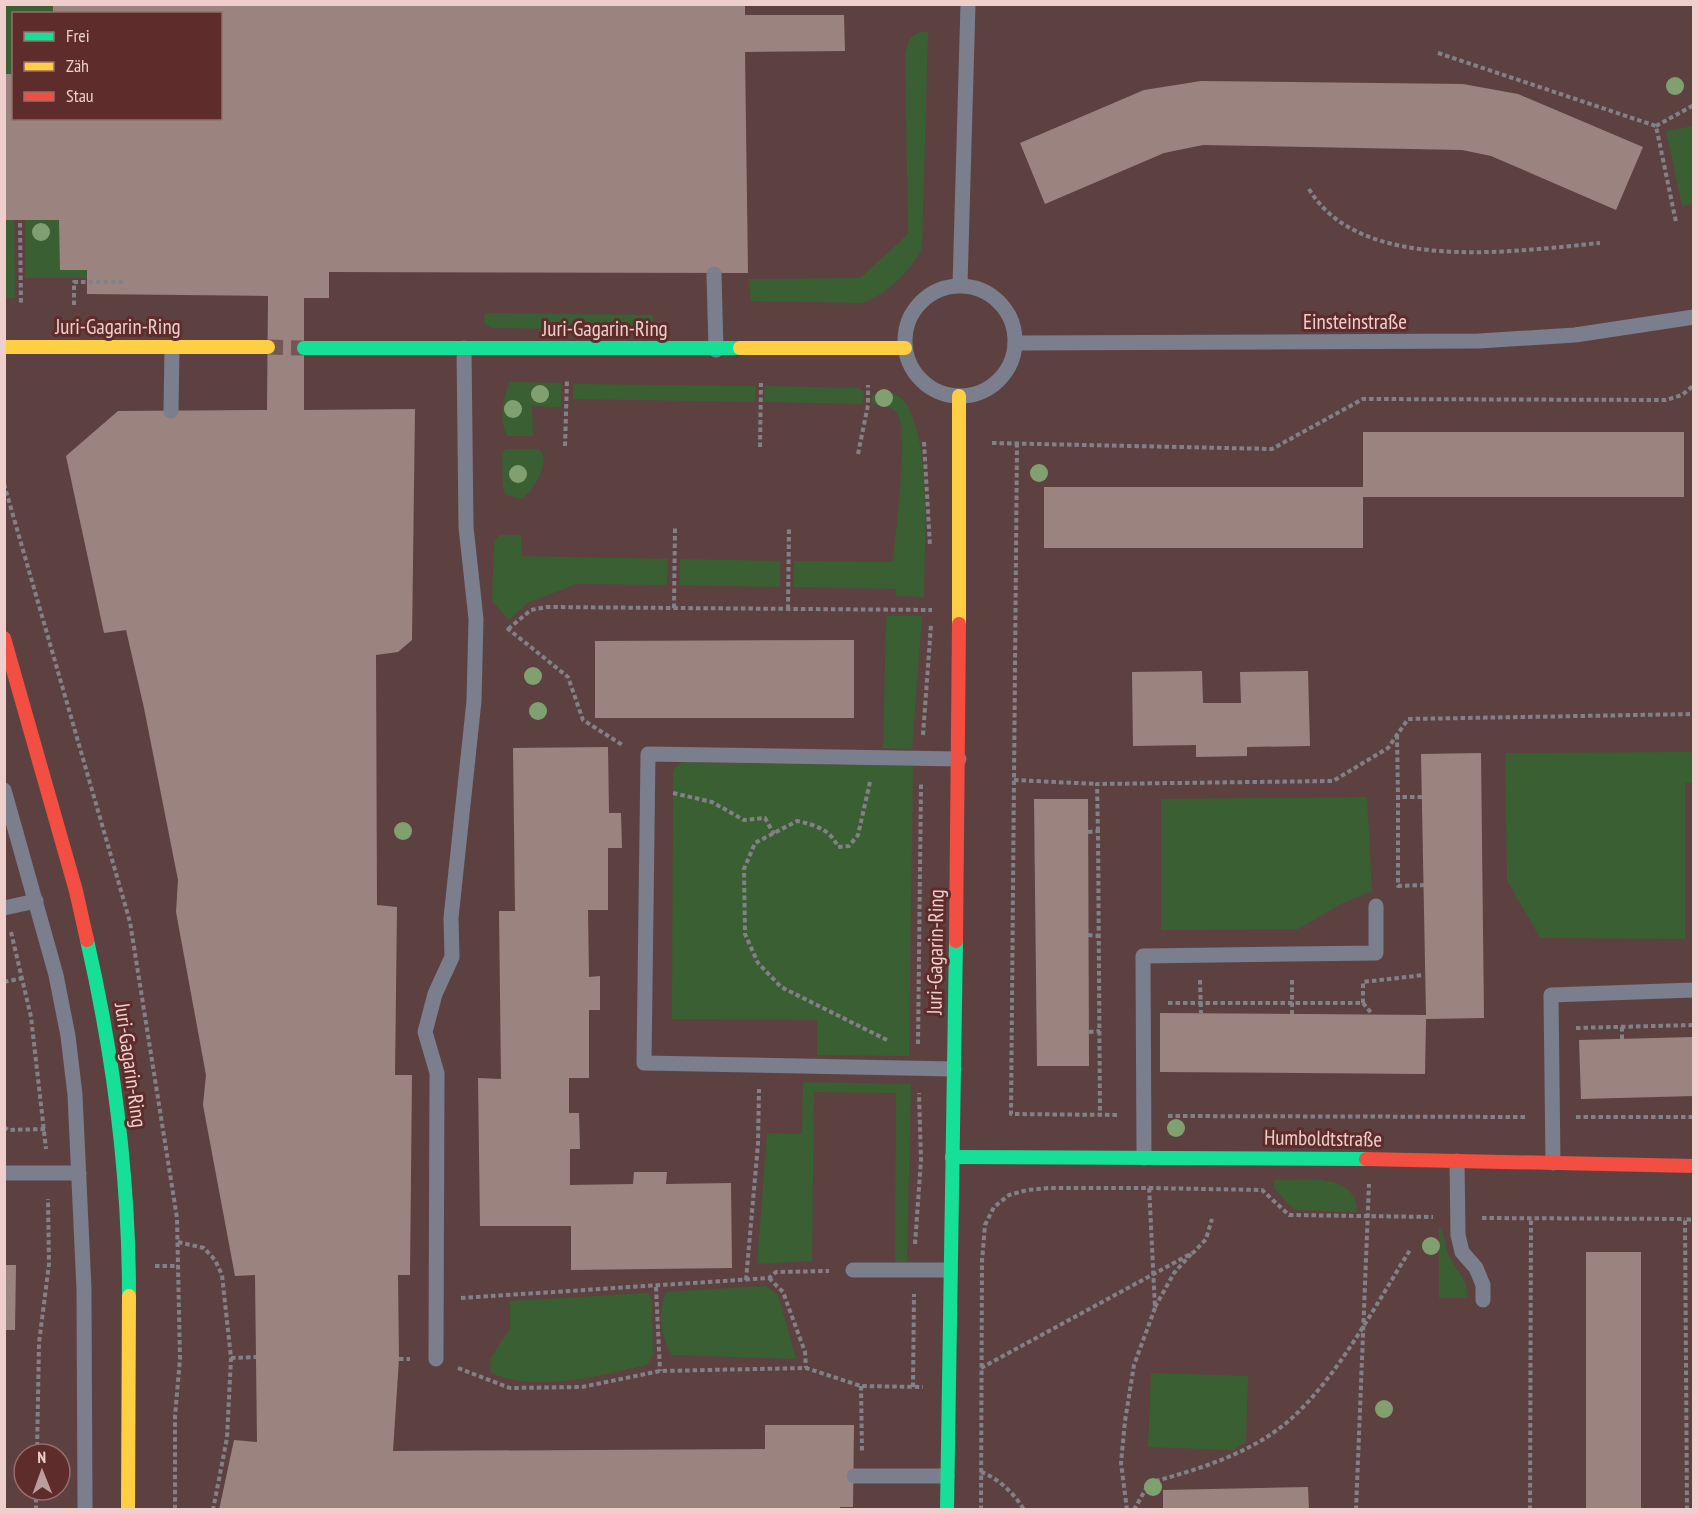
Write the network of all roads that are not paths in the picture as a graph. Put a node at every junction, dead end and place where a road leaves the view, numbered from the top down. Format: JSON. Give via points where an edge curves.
{"nodes":[{"id":1,"x":968,"y":4,"type":"edge"},
{"id":2,"x":714,"y":274,"type":"dead end"},
{"id":3,"x":960,"y":285,"type":"junction"},
{"id":4,"x":1694,"y":317,"type":"edge"},
{"id":5,"x":1015,"y":343,"type":"junction"},
{"id":6,"x":4,"y":346,"type":"edge"},
{"id":7,"x":172,"y":347,"type":"junction"},
{"id":8,"x":268,"y":347,"type":"tunnel mouth"},
{"id":9,"x":304,"y":348,"type":"tunnel mouth"},
{"id":10,"x":464,"y":348,"type":"junction"},
{"id":11,"x":905,"y":348,"type":"junction"},
{"id":12,"x":716,"y":350,"type":"junction"},
{"id":13,"x":958,"y":396,"type":"junction"},
{"id":14,"x":171,"y":411,"type":"dead end"},
{"id":15,"x":4,"y":638,"type":"edge"},
{"id":16,"x":959,"y":759,"type":"junction"},
{"id":17,"x":4,"y":790,"type":"edge"},
{"id":18,"x":36,"y":901,"type":"junction"},
{"id":19,"x":1376,"y":906,"type":"dead end"},
{"id":20,"x":4,"y":908,"type":"edge"},
{"id":21,"x":1694,"y":990,"type":"edge"},
{"id":22,"x":954,"y":1070,"type":"junction"},
{"id":23,"x":952,"y":1157,"type":"junction"},
{"id":24,"x":1144,"y":1158,"type":"junction"},
{"id":25,"x":1457,"y":1161,"type":"junction"},
{"id":26,"x":1553,"y":1163,"type":"junction"},
{"id":27,"x":1694,"y":1166,"type":"edge"},
{"id":28,"x":4,"y":1173,"type":"edge"},
{"id":29,"x":79,"y":1173,"type":"junction"},
{"id":30,"x":852,"y":1270,"type":"road end"},
{"id":31,"x":950,"y":1270,"type":"junction"},
{"id":32,"x":1483,"y":1300,"type":"dead end"},
{"id":33,"x":436,"y":1359,"type":"road end"},
{"id":34,"x":854,"y":1476,"type":"dead end"},
{"id":35,"x":947,"y":1476,"type":"junction"},
{"id":36,"x":85,"y":1509,"type":"edge"},
{"id":37,"x":128,"y":1509,"type":"edge"},
{"id":38,"x":947,"y":1509,"type":"edge"}],
"edges":[{"from":1,"to":3,"type":"street"},
{"from":2,"to":12,"type":"street"},
{"from":3,"to":5,"type":"street","via":[[982,290],[997,300],[1010,317]]},
{"from":3,"to":11,"type":"street","via":[[943,288],[922,300],[906,327]]},
{"from":4,"to":5,"type":"street","name":"Einsteinstraße","via":[[1575,335],[1479,341]]},
{"from":5,"to":13,"type":"street","via":[[1011,362],[996,382],[976,393]]},
{"from":6,"to":7,"type":"street","name":"Juri-Gagarin-Ring"},
{"from":7,"to":8,"type":"street","name":"Juri-Gagarin-Ring"},
{"from":7,"to":14,"type":"street"},
{"from":9,"to":10,"type":"street","name":"Juri-Gagarin-Ring"},
{"from":10,"to":12,"type":"street","name":"Juri-Gagarin-Ring"},
{"from":10,"to":33,"type":"street","via":[[466,527],[476,619],[474,701],[451,918],[452,957],[435,994],[425,1032],[437,1072]]},
{"from":11,"to":12,"type":"street","name":"Juri-Gagarin-Ring"},
{"from":11,"to":13,"type":"street","via":[[922,381]]},
{"from":13,"to":16,"type":"street","name":"Juri-Gagarin-Ring"},
{"from":15,"to":37,"type":"street","name":"Juri-Gagarin-Ring","via":[[76,891],[107,1028],[129,1233]]},
{"from":16,"to":22,"type":"street","name":"Juri-Gagarin-Ring"},
{"from":16,"to":22,"type":"street","via":[[648,754],[644,1063],[918,1062]]},
{"from":17,"to":18,"type":"street"},
{"from":18,"to":20,"type":"street"},
{"from":18,"to":29,"type":"street","via":[[68,1036]]},
{"from":19,"to":24,"type":"street","via":[[1376,953],[1143,956]]},
{"from":21,"to":26,"type":"street","via":[[1551,995]]},
{"from":22,"to":23,"type":"street","name":"Juri-Gagarin-Ring"},
{"from":23,"to":24,"type":"street","name":"Humboldtstraße"},
{"from":23,"to":31,"type":"street","name":"Juri-Gagarin-Ring"},
{"from":24,"to":25,"type":"street","name":"Humboldtstraße"},
{"from":25,"to":26,"type":"street","name":"Humboldtstraße"},
{"from":25,"to":32,"type":"street","via":[[1462,1252],[1476,1268],[1483,1285]]},
{"from":26,"to":27,"type":"street","name":"Humboldtstraße"},
{"from":28,"to":29,"type":"street"},
{"from":29,"to":36,"type":"street"},
{"from":30,"to":31,"type":"street"},
{"from":31,"to":35,"type":"street","name":"Juri-Gagarin-Ring"},
{"from":34,"to":35,"type":"street"},
{"from":35,"to":38,"type":"street","name":"Juri-Gagarin-Ring"}]}
